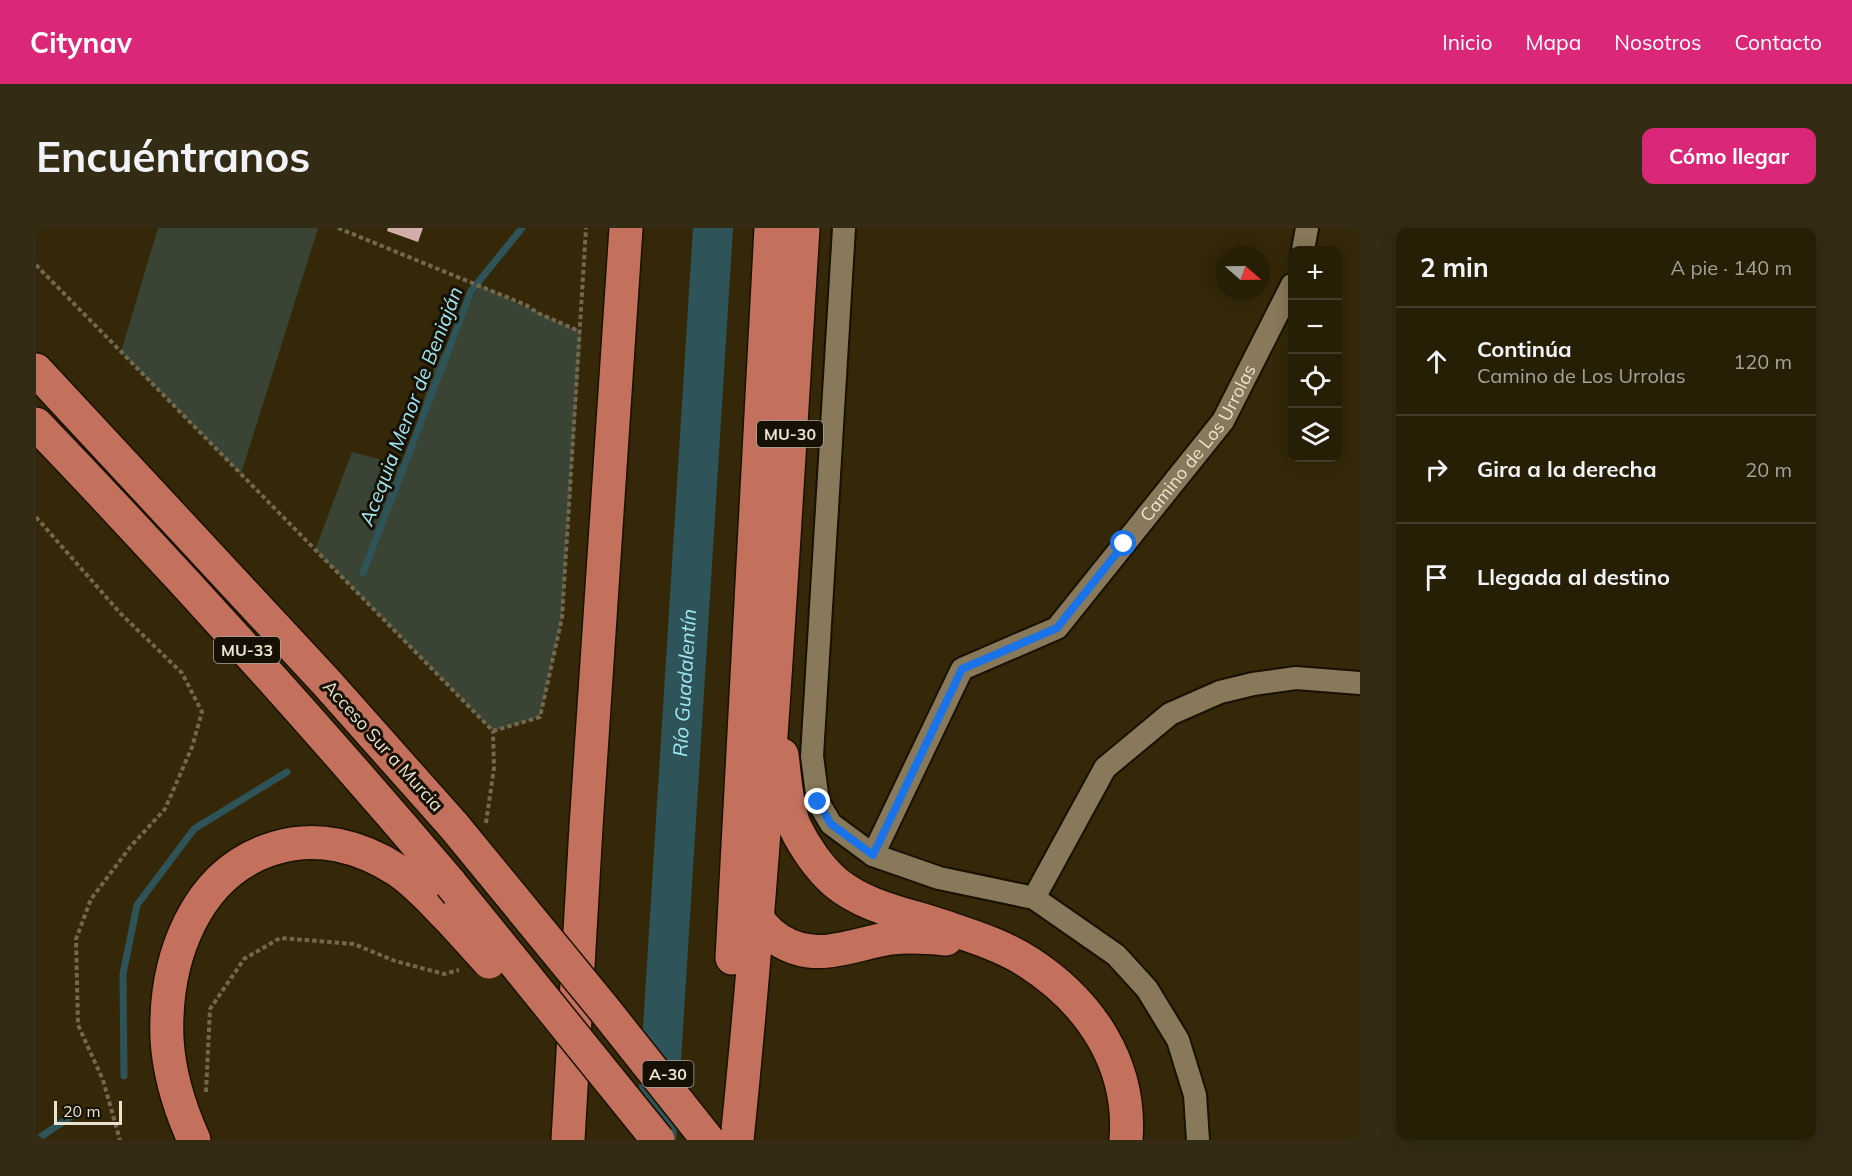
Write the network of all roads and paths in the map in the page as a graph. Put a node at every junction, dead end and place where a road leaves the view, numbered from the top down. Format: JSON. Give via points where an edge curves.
{"nodes":[{"id":1,"x":338,"y":228,"type":"edge"},
{"id":2,"x":586,"y":228,"type":"edge"},
{"id":3,"x":626,"y":228,"type":"edge"},
{"id":4,"x":771,"y":228,"type":"edge"},
{"id":5,"x":803,"y":228,"type":"edge"},
{"id":6,"x":844,"y":228,"type":"edge"},
{"id":7,"x":1307,"y":228,"type":"edge"},
{"id":8,"x":1304,"y":246,"type":"edge"},
{"id":9,"x":36,"y":265,"type":"edge"},
{"id":10,"x":1288,"y":295,"type":"edge"},
{"id":11,"x":580,"y":332,"type":"junction"},
{"id":12,"x":36,"y":370,"type":"edge"},
{"id":13,"x":36,"y":424,"type":"edge"},
{"id":14,"x":36,"y":518,"type":"edge"},
{"id":15,"x":763,"y":640,"type":"junction"},
{"id":16,"x":1360,"y":683,"type":"edge"},
{"id":17,"x":493,"y":732,"type":"junction"},
{"id":18,"x":470,"y":826,"type":"junction"},
{"id":19,"x":873,"y":855,"type":"junction"},
{"id":20,"x":1034,"y":898,"type":"junction"},
{"id":21,"x":757,"y":920,"type":"junction"},
{"id":22,"x":995,"y":946,"type":"junction"},
{"id":23,"x":467,"y":968,"type":"dead end"},
{"id":24,"x":604,"y":1009,"type":"junction"},
{"id":25,"x":206,"y":1095,"type":"dead end"},
{"id":26,"x":1124,"y":1131,"type":"edge"},
{"id":27,"x":120,"y":1140,"type":"edge"},
{"id":28,"x":194,"y":1140,"type":"edge"},
{"id":29,"x":568,"y":1140,"type":"edge"},
{"id":30,"x":656,"y":1140,"type":"edge"},
{"id":31,"x":708,"y":1140,"type":"edge"},
{"id":32,"x":723,"y":1140,"type":"edge"},
{"id":33,"x":731,"y":1140,"type":"edge"},
{"id":34,"x":737,"y":1140,"type":"edge"},
{"id":35,"x":1198,"y":1140,"type":"edge"}],
"edges":[{"from":1,"to":11,"type":"path","via":[[526,304]]},
{"from":2,"to":11,"type":"path"},
{"from":3,"to":29,"type":"highway"},
{"from":4,"to":15,"type":"highway","number":"MU-30"},
{"from":5,"to":15,"type":"highway","number":"MU-30"},
{"from":6,"to":19,"type":"street","via":[[812,756],[818,802],[831,824]]},
{"from":7,"to":8,"type":"street"},
{"from":9,"to":17,"type":"path"},
{"from":10,"to":19,"type":"street","name":"Camino de Los Urrolas","via":[[1222,421],[1057,628],[962,669]]},
{"from":11,"to":17,"type":"path","via":[[562,618],[543,706],[540,717]]},
{"from":12,"to":18,"type":"highway","name":"Acceso Sur a Murcia","number":"MU-33","via":[[318,674]]},
{"from":13,"to":30,"type":"highway","name":"Acceso Sur a Murcia","number":"MU-33","bridge":true,"via":[[347,762],[451,884]]},
{"from":14,"to":27,"type":"path","via":[[121,614],[182,673],[202,712],[192,747],[165,809],[91,899],[76,939],[78,1025],[103,1080]]},
{"from":15,"to":21,"type":"highway","via":[[746,886]]},
{"from":15,"to":22,"type":"highway","via":[[794,826],[817,862],[833,880],[868,904]]},
{"from":15,"to":32,"type":"highway"},
{"from":16,"to":20,"type":"street","via":[[1296,678],[1253,684],[1220,692],[1170,714],[1105,768]]},
{"from":17,"to":18,"type":"path","via":[[494,768]]},
{"from":18,"to":24,"type":"highway","name":"Acceso Sur a Murcia","number":"MU-33","bridge":true},
{"from":19,"to":20,"type":"street","via":[[939,878]]},
{"from":20,"to":35,"type":"street","via":[[1116,955],[1147,989],[1178,1040],[1195,1095]]},
{"from":21,"to":22,"type":"highway","via":[[786,945],[812,953],[917,937]]},
{"from":21,"to":34,"type":"highway"},
{"from":22,"to":26,"type":"highway","via":[[1027,961],[1079,1006],[1110,1048],[1119,1071]]},
{"from":23,"to":25,"type":"path","via":[[444,974],[395,962],[354,944],[280,938],[244,959],[210,1010]]},
{"from":24,"to":31,"type":"highway","name":"Acceso Sur a Murcia","number":"MU-33","bridge":true},
{"from":24,"to":33,"type":"highway","number":"A-30","bridge":true},
{"from":28,"to":30,"type":"highway","bridge":true,"via":[[174,1083],[167,1041],[167,1010],[177,954],[197,908],[214,885],[236,866],[259,853],[312,842],[335,844],[379,859],[420,889]]}]}
